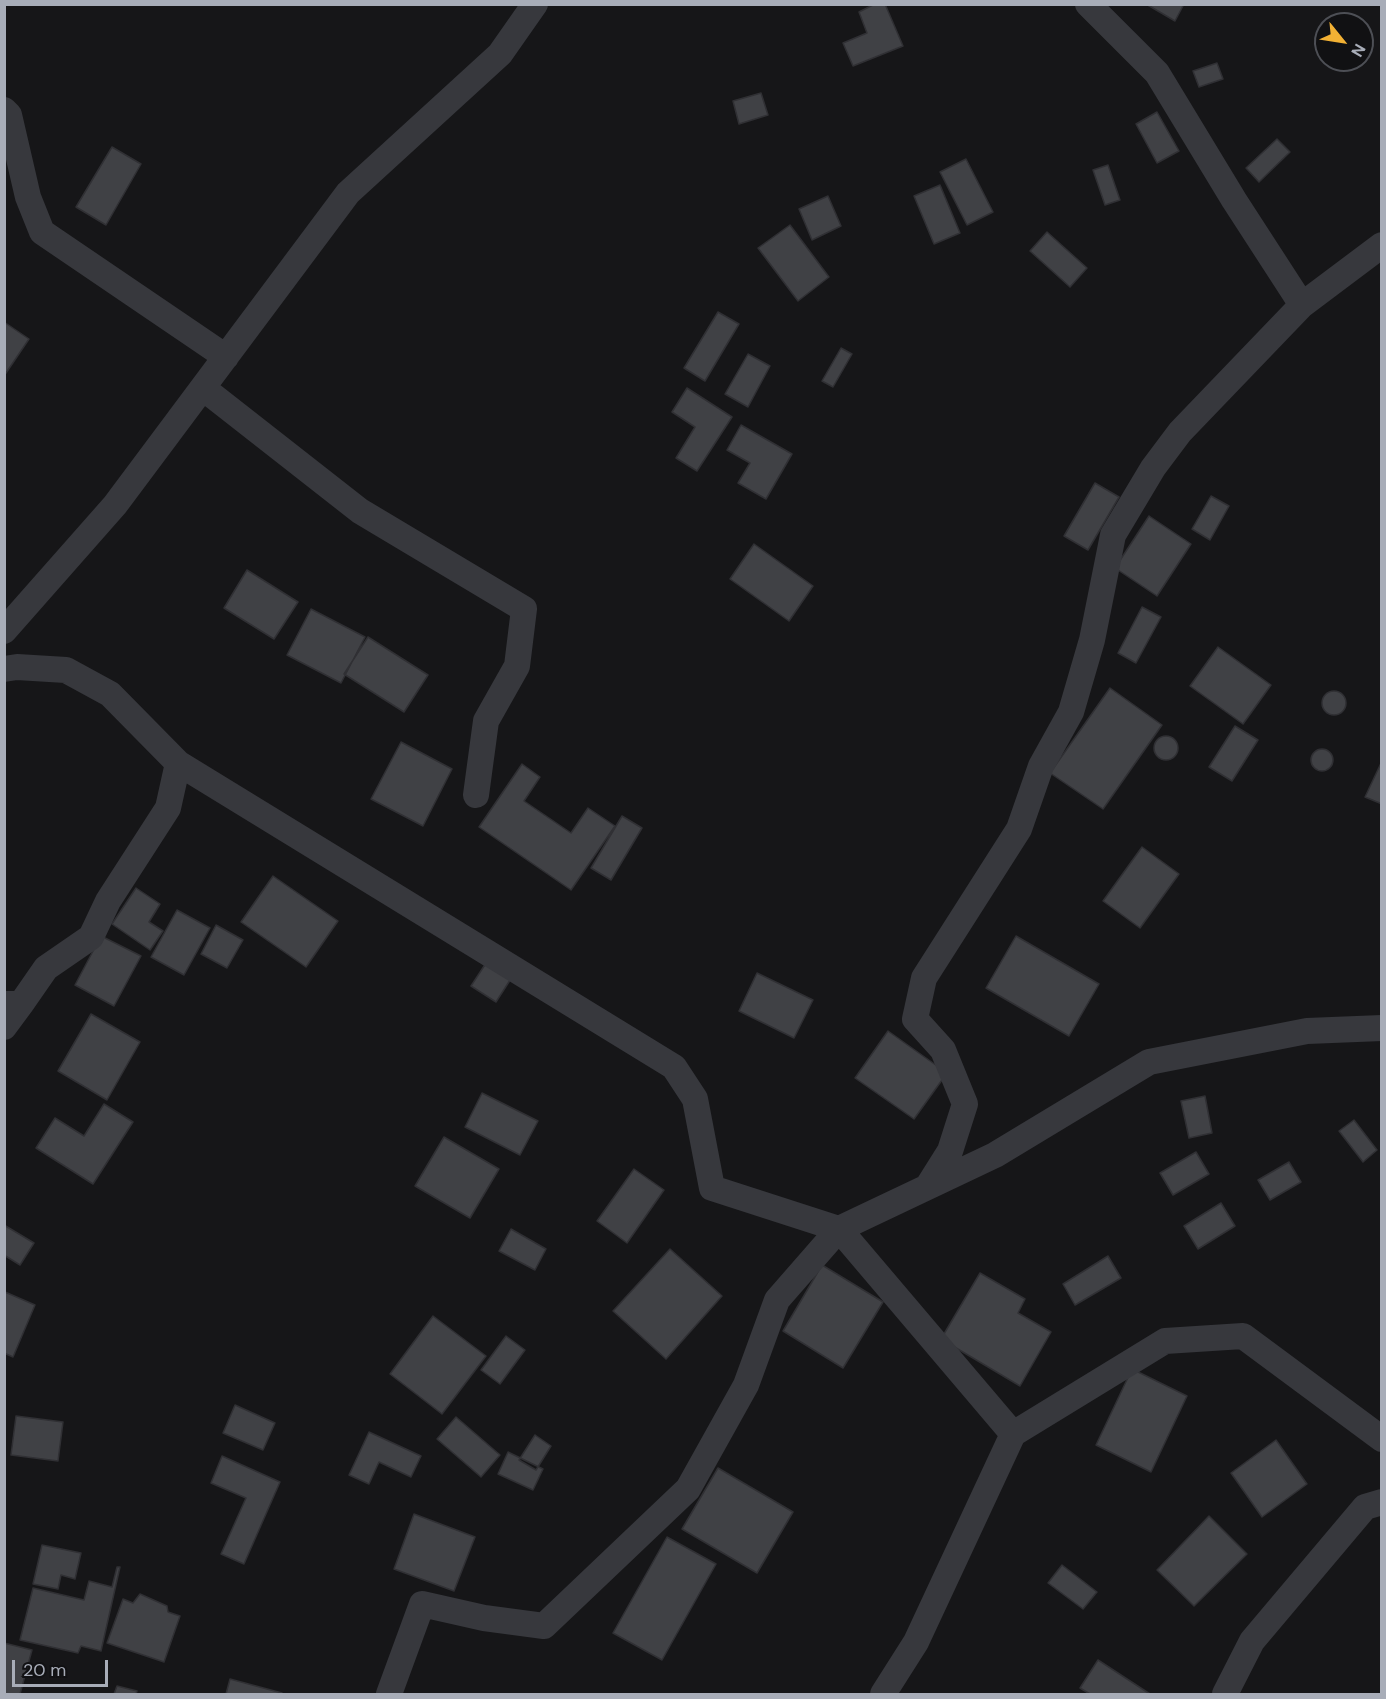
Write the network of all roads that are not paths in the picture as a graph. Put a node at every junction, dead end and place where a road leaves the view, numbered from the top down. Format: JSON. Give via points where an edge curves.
{"nodes":[{"id":1,"x":534,"y":4,"type":"edge"},
{"id":2,"x":1088,"y":4,"type":"edge"},
{"id":3,"x":4,"y":110,"type":"edge"},
{"id":4,"x":1382,"y":245,"type":"edge"},
{"id":5,"x":1302,"y":305,"type":"junction"},
{"id":6,"x":226,"y":357,"type":"junction"},
{"id":7,"x":203,"y":388,"type":"junction"},
{"id":8,"x":4,"y":631,"type":"edge"},
{"id":9,"x":4,"y":669,"type":"edge"},
{"id":10,"x":177,"y":763,"type":"junction"},
{"id":11,"x":476,"y":795,"type":"dead end"},
{"id":12,"x":13,"y":1004,"type":"edge"},
{"id":13,"x":4,"y":1027,"type":"edge"},
{"id":14,"x":1382,"y":1028,"type":"edge"},
{"id":15,"x":928,"y":1186,"type":"junction"},
{"id":16,"x":839,"y":1229,"type":"junction"},
{"id":17,"x":1012,"y":1434,"type":"junction"},
{"id":18,"x":1382,"y":1439,"type":"edge"},
{"id":19,"x":1382,"y":1502,"type":"edge"},
{"id":20,"x":389,"y":1695,"type":"edge"},
{"id":21,"x":883,"y":1695,"type":"edge"},
{"id":22,"x":1225,"y":1695,"type":"edge"}],
"edges":[{"from":1,"to":6,"type":"street","via":[[500,54],[348,193]]},
{"from":2,"to":5,"type":"street","via":[[1157,73]]},
{"from":3,"to":6,"type":"street","via":[[9,115],[28,197],[42,232]]},
{"from":4,"to":5,"type":"street"},
{"from":5,"to":15,"type":"street","via":[[1180,432],[1153,468],[1113,536],[1092,640],[1071,712],[1041,766],[1019,829],[924,978],[915,1019],[943,1050],[965,1104],[950,1151]]},
{"from":6,"to":7,"type":"street"},
{"from":7,"to":8,"type":"street","via":[[115,505]]},
{"from":7,"to":11,"type":"street","via":[[360,511],[524,609],[517,666],[486,722]]},
{"from":9,"to":10,"type":"street","via":[[66,670],[110,694]]},
{"from":10,"to":12,"type":"street","via":[[168,808],[114,892],[91,937],[46,968]]},
{"from":10,"to":16,"type":"street","via":[[674,1067],[695,1099],[712,1188]]},
{"from":12,"to":13,"type":"street"},
{"from":14,"to":15,"type":"street","via":[[1307,1031],[1149,1062],[994,1155]]},
{"from":15,"to":16,"type":"street"},
{"from":16,"to":17,"type":"street"},
{"from":16,"to":20,"type":"street","via":[[777,1300],[746,1385],[688,1489],[544,1626],[422,1604]]},
{"from":17,"to":18,"type":"street","via":[[1165,1341],[1243,1336]]},
{"from":17,"to":21,"type":"street","via":[[916,1642]]},
{"from":19,"to":22,"type":"street","via":[[1365,1507],[1252,1641]]}]}
